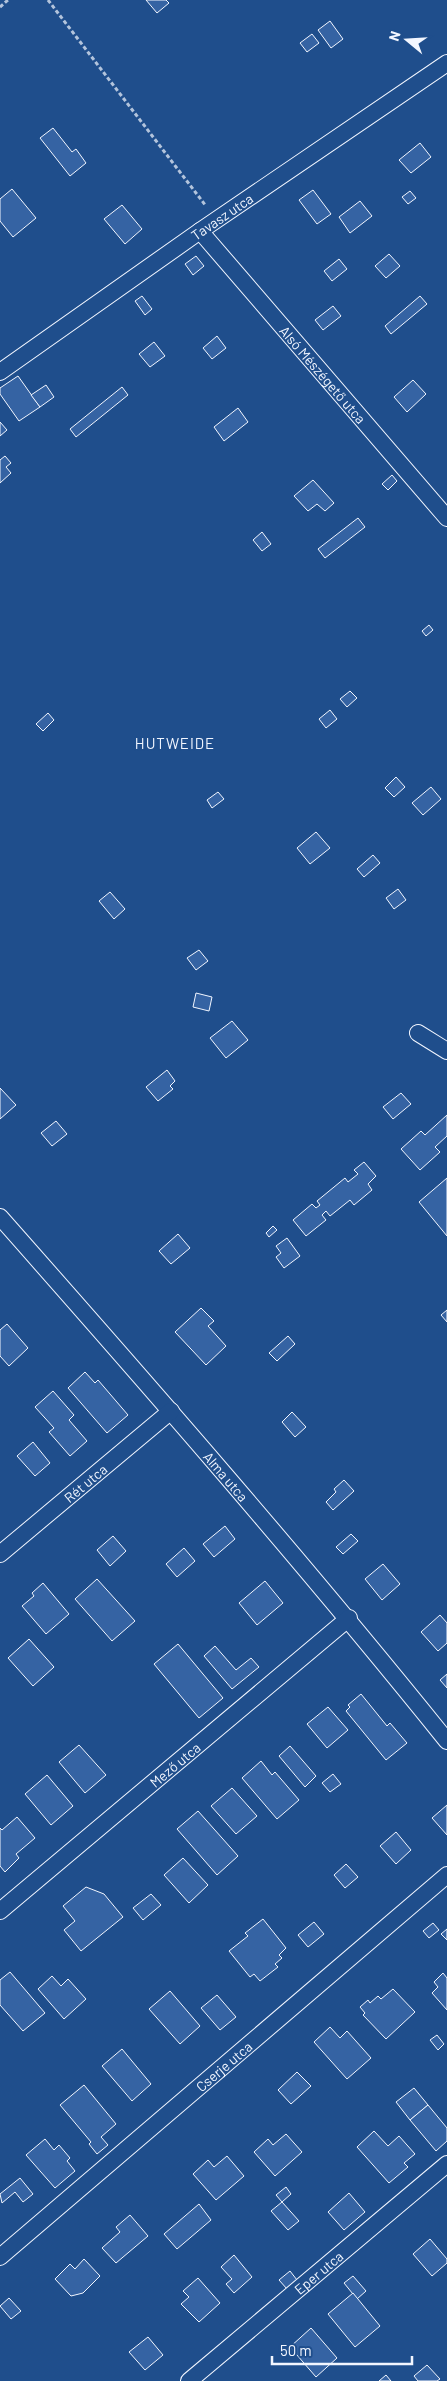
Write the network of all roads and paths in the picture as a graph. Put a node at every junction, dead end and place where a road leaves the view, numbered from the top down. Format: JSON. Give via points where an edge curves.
{"nodes":[{"id":1,"x":8,"y":0,"type":"edge"},
{"id":2,"x":48,"y":0,"type":"edge"},
{"id":3,"x":0,"y":7,"type":"edge"},
{"id":4,"x":447,"y":63,"type":"edge"},
{"id":5,"x":216,"y":220,"type":"junction"},
{"id":6,"x":200,"y":230,"type":"junction"},
{"id":7,"x":0,"y":372,"type":"edge"},
{"id":8,"x":447,"y":518,"type":"edge"},
{"id":9,"x":418,"y":1033,"type":"dead end"},
{"id":10,"x":447,"y":1051,"type":"edge"},
{"id":11,"x":0,"y":1217,"type":"edge"},
{"id":12,"x":171,"y":1411,"type":"junction"},
{"id":13,"x":0,"y":1554,"type":"edge"},
{"id":14,"x":349,"y":1618,"type":"junction"},
{"id":15,"x":447,"y":1740,"type":"edge"},
{"id":16,"x":447,"y":1875,"type":"edge"},
{"id":17,"x":0,"y":1911,"type":"edge"},
{"id":18,"x":447,"y":2164,"type":"edge"},
{"id":19,"x":0,"y":2257,"type":"edge"},
{"id":20,"x":189,"y":2381,"type":"edge"}],
"edges":[{"from":1,"to":3,"type":"path"},
{"from":2,"to":5,"type":"path"},
{"from":4,"to":5,"type":"street","name":"Tavasz utca"},
{"from":5,"to":6,"type":"street","name":"Tavasz utca"},
{"from":6,"to":7,"type":"street","name":"Tavasz utca"},
{"from":6,"to":8,"type":"street","name":"Alsó Mészégető utca"},
{"from":9,"to":10,"type":"street"},
{"from":11,"to":12,"type":"street","name":"Alma utca"},
{"from":12,"to":13,"type":"street","name":"Rét utca"},
{"from":12,"to":14,"type":"street","name":"Alma utca"},
{"from":14,"to":15,"type":"street","name":"Alma utca"},
{"from":14,"to":17,"type":"street","name":"Mező utca"},
{"from":16,"to":19,"type":"street","name":"Cserje utca"},
{"from":18,"to":20,"type":"street","name":"Eper utca"}]}
